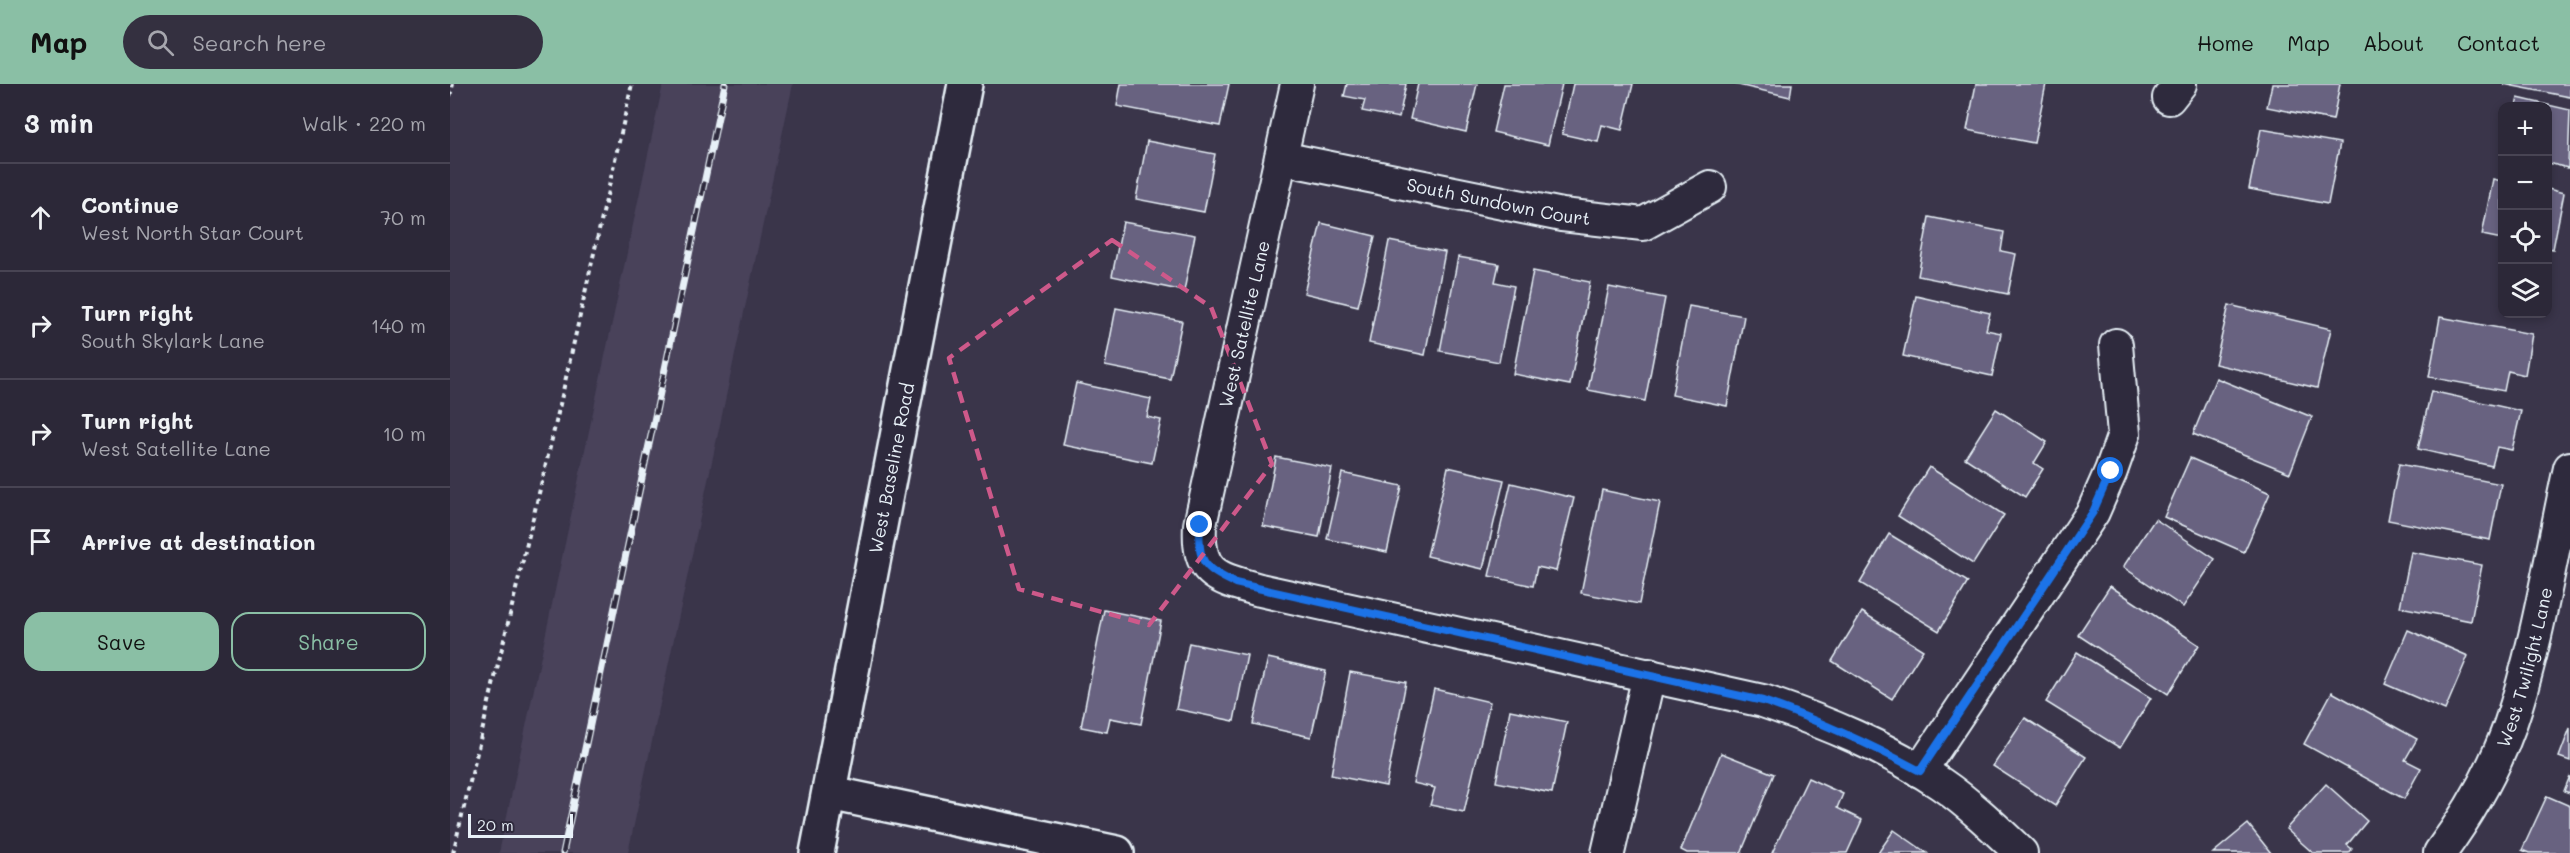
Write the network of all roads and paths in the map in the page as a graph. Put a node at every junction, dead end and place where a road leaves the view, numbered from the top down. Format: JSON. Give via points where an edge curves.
{"nodes":[{"id":1,"x":453,"y":84,"type":"edge"},
{"id":2,"x":632,"y":84,"type":"edge"},
{"id":3,"x":965,"y":84,"type":"edge"},
{"id":4,"x":1297,"y":84,"type":"edge"},
{"id":5,"x":450,"y":96,"type":"edge"},
{"id":6,"x":1281,"y":158,"type":"junction"},
{"id":7,"x":1710,"y":187,"type":"dead end"},
{"id":8,"x":2116,"y":345,"type":"dead end"},
{"id":9,"x":2570,"y":468,"type":"edge"},
{"id":10,"x":1649,"y":675,"type":"junction"},
{"id":11,"x":1920,"y":771,"type":"junction"},
{"id":12,"x":830,"y":793,"type":"junction"},
{"id":13,"x":453,"y":853,"type":"edge"},
{"id":14,"x":818,"y":853,"type":"edge"},
{"id":15,"x":1117,"y":853,"type":"edge"},
{"id":16,"x":1608,"y":853,"type":"edge"},
{"id":17,"x":2021,"y":853,"type":"edge"},
{"id":18,"x":2440,"y":853,"type":"edge"}],
"edges":[{"from":1,"to":5,"type":"path"},
{"from":2,"to":13,"type":"path"},
{"from":3,"to":12,"type":"main road","name":"West Baseline Road"},
{"from":4,"to":6,"type":"street","name":"West Satellite Lane"},
{"from":6,"to":7,"type":"street","name":"South Sundown Court","via":[[1562,216],[1643,224]]},
{"from":6,"to":10,"type":"street","name":"West Satellite Lane","via":[[1200,525],[1198,545],[1204,564],[1235,583],[1260,590]]},
{"from":8,"to":11,"type":"street","via":[[2124,434],[2093,512]]},
{"from":9,"to":18,"type":"street","name":"West Twilight Lane","via":[[2524,680],[2509,728],[2474,802]]},
{"from":10,"to":11,"type":"street","via":[[1763,701],[1811,718],[1853,735]]},
{"from":10,"to":16,"type":"street"},
{"from":11,"to":17,"type":"street","via":[[1943,785]]},
{"from":12,"to":14,"type":"main road","name":"West Baseline Road"},
{"from":12,"to":15,"type":"main road"}]}
